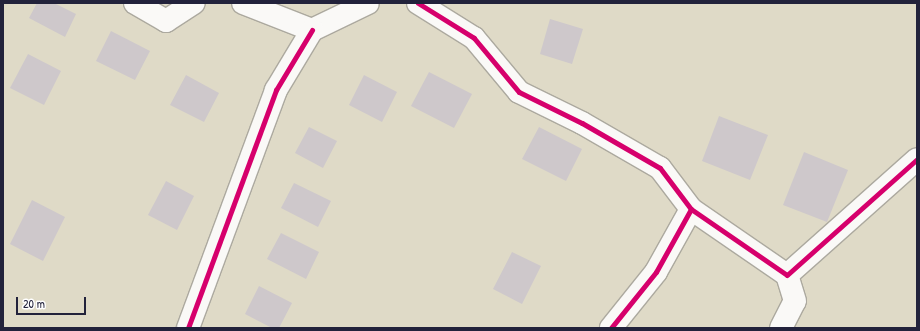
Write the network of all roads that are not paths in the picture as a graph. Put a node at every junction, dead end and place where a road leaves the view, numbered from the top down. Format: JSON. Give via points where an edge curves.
{"nodes":[{"id":1,"x":135,"y":3,"type":"edge"},
{"id":2,"x":192,"y":3,"type":"edge"},
{"id":3,"x":242,"y":3,"type":"edge"},
{"id":4,"x":368,"y":3,"type":"edge"},
{"id":5,"x":418,"y":3,"type":"edge"},
{"id":6,"x":312,"y":30,"type":"junction"},
{"id":7,"x":917,"y":158,"type":"edge"},
{"id":8,"x":690,"y":209,"type":"junction"},
{"id":9,"x":788,"y":275,"type":"junction"},
{"id":10,"x":188,"y":328,"type":"edge"},
{"id":11,"x":611,"y":328,"type":"edge"},
{"id":12,"x":781,"y":328,"type":"edge"}],
"edges":[{"from":1,"to":2,"type":"street","via":[[166,21]]},
{"from":3,"to":6,"type":"street"},
{"from":4,"to":6,"type":"street"},
{"from":5,"to":8,"type":"street","via":[[474,38],[519,92],[582,123],[660,168]]},
{"from":6,"to":10,"type":"street","via":[[276,90]]},
{"from":7,"to":9,"type":"street"},
{"from":8,"to":9,"type":"street"},
{"from":8,"to":11,"type":"street","via":[[656,272]]},
{"from":9,"to":12,"type":"street","via":[[795,301]]}]}
